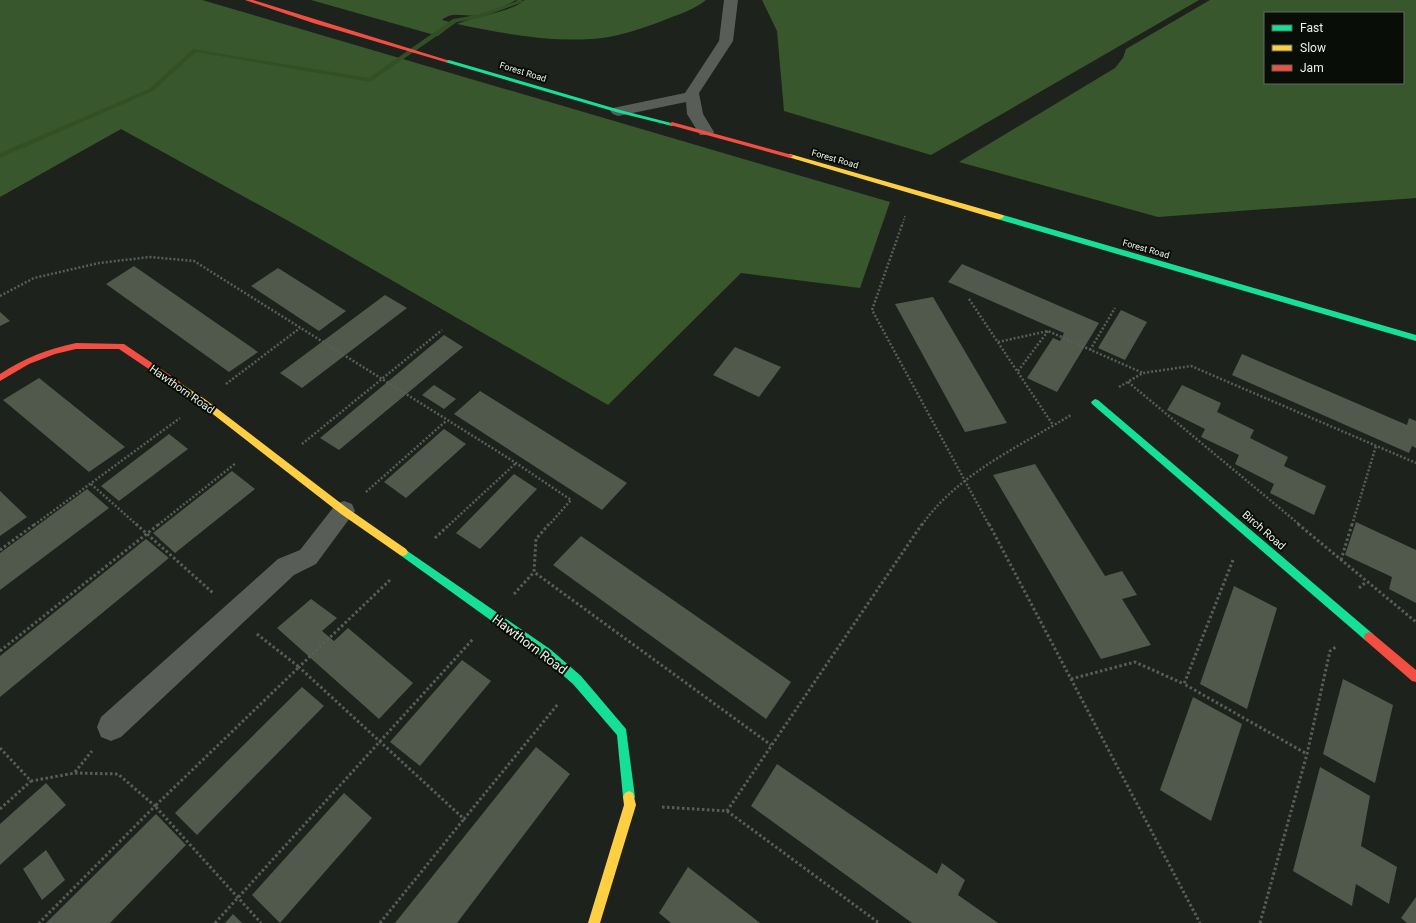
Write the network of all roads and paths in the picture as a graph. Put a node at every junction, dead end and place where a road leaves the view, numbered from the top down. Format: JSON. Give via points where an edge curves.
{"nodes":[{"id":1,"x":248,"y":0,"type":"edge"},
{"id":2,"x":731,"y":0,"type":"edge"},
{"id":3,"x":692,"y":96,"type":"junction"},
{"id":4,"x":618,"y":111,"type":"junction"},
{"id":5,"x":706,"y":132,"type":"junction"},
{"id":6,"x":915,"y":193,"type":"junction"},
{"id":7,"x":0,"y":296,"type":"edge"},
{"id":8,"x":969,"y":299,"type":"dead end"},
{"id":9,"x":1115,"y":308,"type":"dead end"},
{"id":10,"x":300,"y":328,"type":"junction"},
{"id":11,"x":442,"y":330,"type":"dead end"},
{"id":12,"x":1048,"y":331,"type":"junction"},
{"id":13,"x":1416,"y":338,"type":"edge"},
{"id":14,"x":998,"y":342,"type":"junction"},
{"id":15,"x":1090,"y":350,"type":"junction"},
{"id":16,"x":1018,"y":371,"type":"junction"},
{"id":17,"x":1143,"y":373,"type":"junction"},
{"id":18,"x":0,"y":378,"type":"edge"},
{"id":19,"x":381,"y":380,"type":"junction"},
{"id":20,"x":1128,"y":382,"type":"junction"},
{"id":21,"x":203,"y":402,"type":"junction"},
{"id":22,"x":1095,"y":402,"type":"junction"},
{"id":23,"x":446,"y":421,"type":"junction"},
{"id":24,"x":1053,"y":425,"type":"junction"},
{"id":25,"x":259,"y":445,"type":"junction"},
{"id":26,"x":1376,"y":446,"type":"junction"},
{"id":27,"x":280,"y":462,"type":"junction"},
{"id":28,"x":516,"y":463,"type":"junction"},
{"id":29,"x":1416,"y":463,"type":"edge"},
{"id":30,"x":965,"y":479,"type":"junction"},
{"id":31,"x":91,"y":484,"type":"junction"},
{"id":32,"x":344,"y":511,"type":"junction"},
{"id":33,"x":1246,"y":530,"type":"junction"},
{"id":34,"x":146,"y":534,"type":"junction"},
{"id":35,"x":0,"y":550,"type":"edge"},
{"id":36,"x":412,"y":559,"type":"junction"},
{"id":37,"x":1341,"y":560,"type":"junction"},
{"id":38,"x":534,"y":572,"type":"junction"},
{"id":39,"x":233,"y":616,"type":"junction"},
{"id":40,"x":494,"y":616,"type":"junction"},
{"id":41,"x":1347,"y":619,"type":"junction"},
{"id":42,"x":1416,"y":622,"type":"edge"},
{"id":43,"x":0,"y":651,"type":"edge"},
{"id":44,"x":299,"y":667,"type":"junction"},
{"id":45,"x":1416,"y":677,"type":"edge"},
{"id":46,"x":1071,"y":679,"type":"junction"},
{"id":47,"x":577,"y":680,"type":"junction"},
{"id":48,"x":1184,"y":684,"type":"junction"},
{"id":49,"x":111,"y":727,"type":"dead end"},
{"id":50,"x":380,"y":741,"type":"junction"},
{"id":51,"x":771,"y":745,"type":"junction"},
{"id":52,"x":0,"y":748,"type":"edge"},
{"id":53,"x":1307,"y":754,"type":"junction"},
{"id":54,"x":31,"y":781,"type":"junction"},
{"id":55,"x":630,"y":805,"type":"junction"},
{"id":56,"x":155,"y":806,"type":"junction"},
{"id":57,"x":0,"y":809,"type":"edge"},
{"id":58,"x":727,"y":812,"type":"junction"},
{"id":59,"x":464,"y":819,"type":"junction"},
{"id":60,"x":237,"y":899,"type":"junction"},
{"id":61,"x":39,"y":923,"type":"edge"},
{"id":62,"x":214,"y":923,"type":"edge"},
{"id":63,"x":261,"y":923,"type":"edge"},
{"id":64,"x":380,"y":923,"type":"edge"},
{"id":65,"x":594,"y":923,"type":"edge"},
{"id":66,"x":879,"y":923,"type":"edge"},
{"id":67,"x":1200,"y":923,"type":"edge"},
{"id":68,"x":1260,"y":923,"type":"edge"}],
"edges":[{"from":1,"to":4,"type":"street","name":"Forest Road"},
{"from":2,"to":3,"type":"street","via":[[726,41],[696,84]]},
{"from":3,"to":4,"type":"street"},
{"from":3,"to":5,"type":"street","via":[[695,114]]},
{"from":4,"to":5,"type":"street","name":"Forest Road"},
{"from":5,"to":6,"type":"street","name":"Forest Road"},
{"from":6,"to":13,"type":"street","name":"Forest Road"},
{"from":6,"to":30,"type":"path","via":[[872,310]]},
{"from":7,"to":10,"type":"path","via":[[34,278],[100,263],[150,257],[194,261]]},
{"from":8,"to":14,"type":"path"},
{"from":9,"to":15,"type":"path"},
{"from":10,"to":19,"type":"path"},
{"from":10,"to":21,"type":"path"},
{"from":11,"to":19,"type":"path"},
{"from":12,"to":14,"type":"path"},
{"from":12,"to":15,"type":"path"},
{"from":12,"to":16,"type":"path"},
{"from":14,"to":16,"type":"path"},
{"from":15,"to":17,"type":"path"},
{"from":16,"to":24,"type":"path"},
{"from":17,"to":20,"type":"path"},
{"from":17,"to":26,"type":"path","via":[[1191,366]]},
{"from":18,"to":21,"type":"street","name":"Hawthorn Road","via":[[26,362],[53,351],[76,346],[121,346]]},
{"from":19,"to":23,"type":"path"},
{"from":19,"to":27,"type":"path"},
{"from":20,"to":22,"type":"path"},
{"from":20,"to":37,"type":"path"},
{"from":21,"to":25,"type":"street","name":"Hawthorn Road"},
{"from":21,"to":31,"type":"path"},
{"from":22,"to":24,"type":"path"},
{"from":22,"to":33,"type":"street","name":"Birch Road"},
{"from":23,"to":28,"type":"path"},
{"from":23,"to":32,"type":"path"},
{"from":24,"to":30,"type":"path"},
{"from":25,"to":27,"type":"street","name":"Hawthorn Road"},
{"from":25,"to":34,"type":"path"},
{"from":26,"to":29,"type":"path"},
{"from":26,"to":37,"type":"path"},
{"from":27,"to":32,"type":"street","name":"Hawthorn Road"},
{"from":28,"to":36,"type":"path"},
{"from":28,"to":38,"type":"path","via":[[571,500],[536,539]]},
{"from":30,"to":46,"type":"path"},
{"from":30,"to":51,"type":"path","via":[[927,517]]},
{"from":31,"to":34,"type":"path"},
{"from":31,"to":35,"type":"path"},
{"from":32,"to":36,"type":"street","name":"Hawthorn Road"},
{"from":32,"to":39,"type":"street","via":[[308,557],[286,567]]},
{"from":33,"to":41,"type":"street","name":"Birch Road"},
{"from":33,"to":48,"type":"path"},
{"from":34,"to":39,"type":"path","via":[[205,585]]},
{"from":34,"to":43,"type":"path"},
{"from":36,"to":40,"type":"street","name":"Hawthorn Road"},
{"from":36,"to":44,"type":"path"},
{"from":37,"to":42,"type":"path"},
{"from":38,"to":40,"type":"path"},
{"from":38,"to":51,"type":"path"},
{"from":39,"to":44,"type":"path"},
{"from":39,"to":49,"type":"street"},
{"from":40,"to":47,"type":"street","name":"Hawthorn Road","via":[[546,653]]},
{"from":40,"to":50,"type":"path"},
{"from":41,"to":45,"type":"street","name":"Birch Road"},
{"from":41,"to":53,"type":"path","via":[[1350,635],[1330,651]]},
{"from":44,"to":50,"type":"path"},
{"from":44,"to":56,"type":"path"},
{"from":46,"to":48,"type":"path","via":[[1135,662]]},
{"from":46,"to":67,"type":"path"},
{"from":47,"to":55,"type":"street","name":"Hawthorn Road","via":[[622,733]]},
{"from":47,"to":59,"type":"path"},
{"from":48,"to":53,"type":"path"},
{"from":50,"to":59,"type":"path"},
{"from":50,"to":60,"type":"path"},
{"from":51,"to":58,"type":"path"},
{"from":52,"to":54,"type":"path"},
{"from":53,"to":68,"type":"path"},
{"from":54,"to":56,"type":"path","via":[[75,773],[118,774]]},
{"from":54,"to":57,"type":"path"},
{"from":55,"to":58,"type":"path"},
{"from":55,"to":65,"type":"street","name":"Hawthorn Road"},
{"from":56,"to":60,"type":"path"},
{"from":56,"to":61,"type":"path"},
{"from":58,"to":66,"type":"path"},
{"from":59,"to":64,"type":"path"},
{"from":60,"to":62,"type":"path"},
{"from":60,"to":63,"type":"path"}]}
